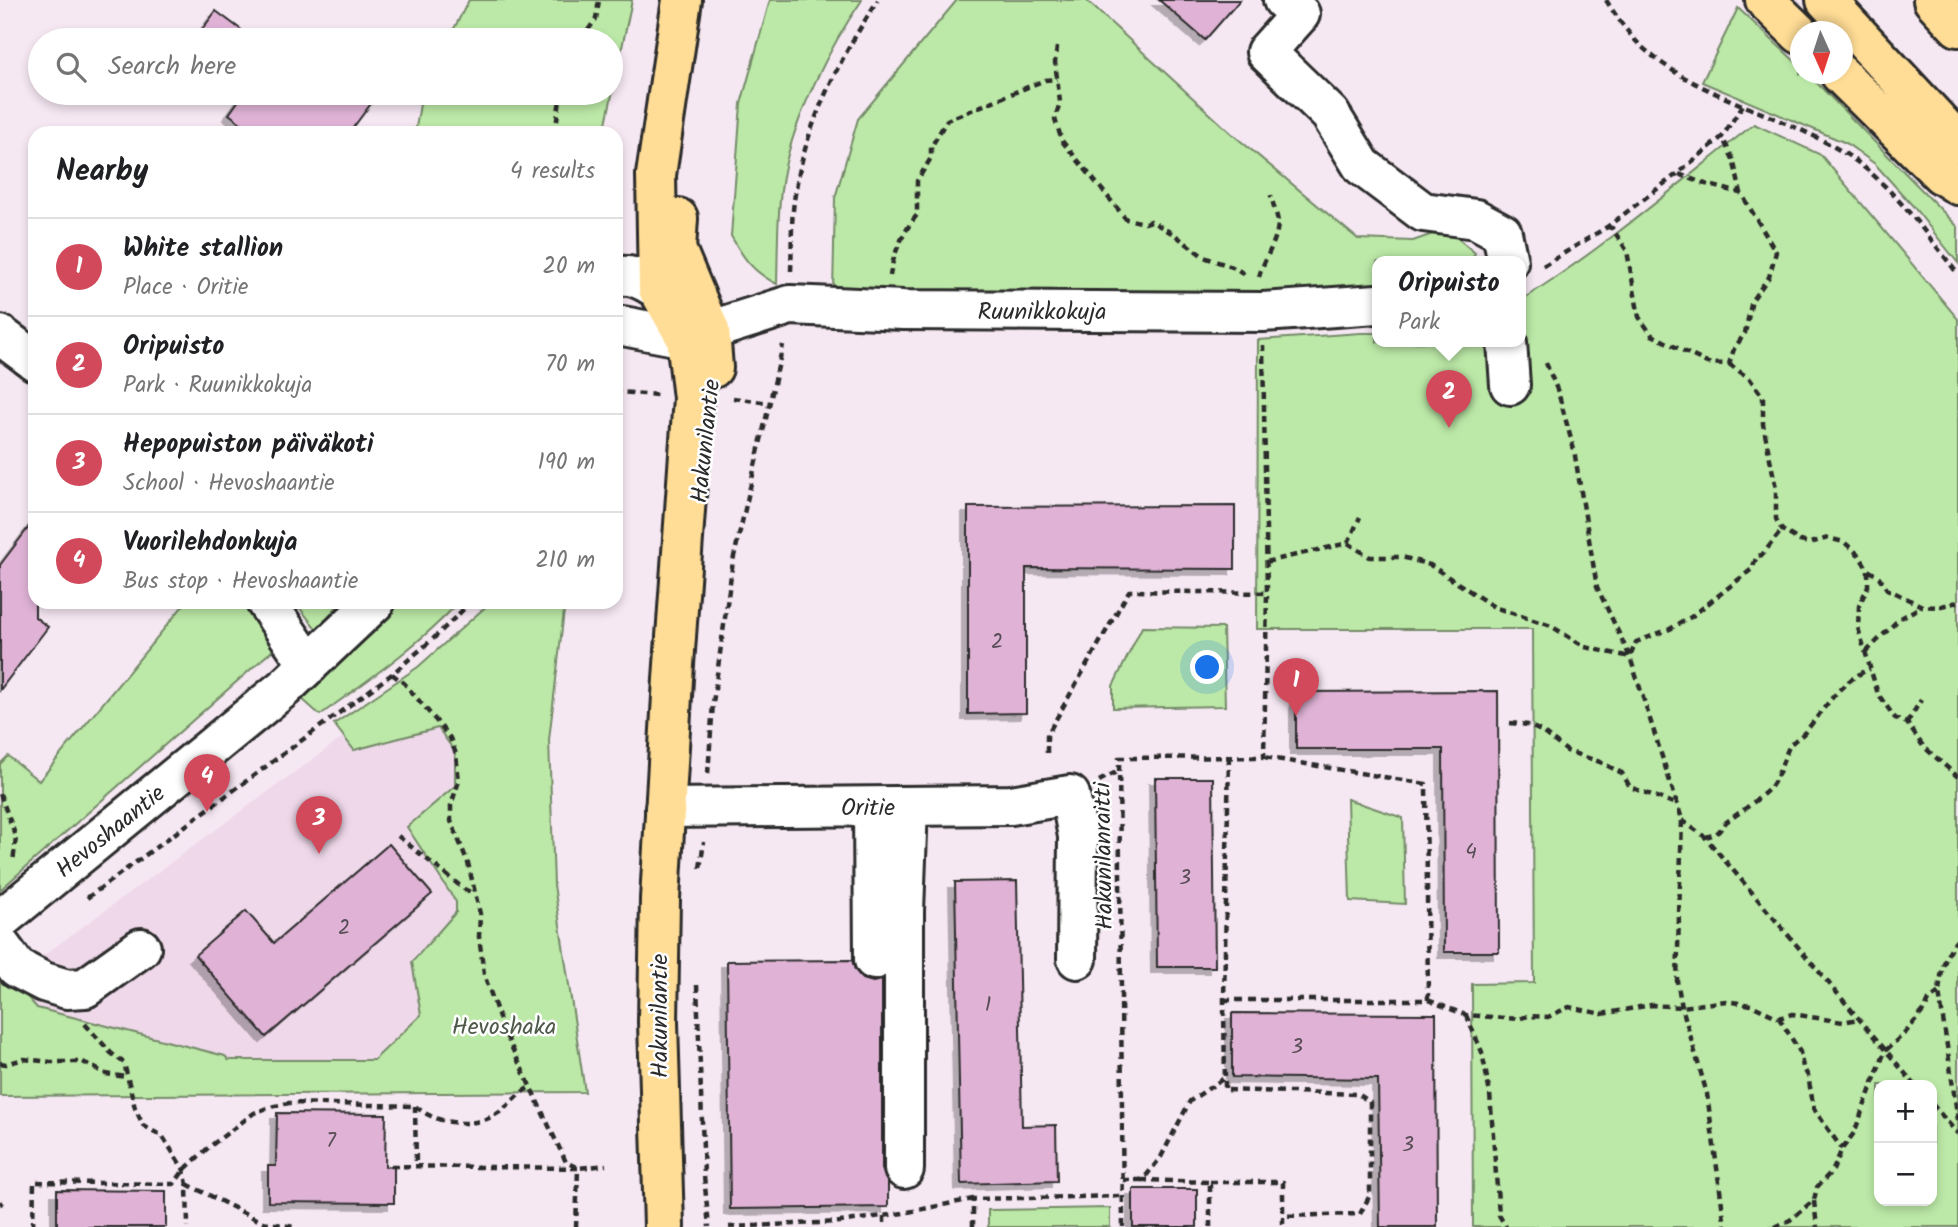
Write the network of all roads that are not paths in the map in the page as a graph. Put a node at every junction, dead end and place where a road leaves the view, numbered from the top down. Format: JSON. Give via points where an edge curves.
{"nodes":[{"id":1,"x":682,"y":0,"type":"edge"},
{"id":2,"x":702,"y":0,"type":"edge"},
{"id":3,"x":1283,"y":0,"type":"edge"},
{"id":4,"x":1765,"y":0,"type":"edge"},
{"id":5,"x":1826,"y":0,"type":"edge"},
{"id":6,"x":1933,"y":0,"type":"edge"},
{"id":7,"x":1790,"y":24,"type":"edge"},
{"id":8,"x":1958,"y":27,"type":"edge"},
{"id":9,"x":1850,"y":84,"type":"edge"},
{"id":10,"x":1958,"y":142,"type":"edge"},
{"id":11,"x":1958,"y":185,"type":"edge"},
{"id":12,"x":1516,"y":256,"type":"edge"},
{"id":13,"x":623,"y":275,"type":"edge"},
{"id":14,"x":658,"y":289,"type":"junction"},
{"id":15,"x":1372,"y":304,"type":"edge"},
{"id":16,"x":623,"y":326,"type":"edge"},
{"id":17,"x":698,"y":334,"type":"junction"},
{"id":18,"x":0,"y":335,"type":"edge"},
{"id":19,"x":1507,"y":347,"type":"edge"},
{"id":20,"x":28,"y":356,"type":"edge"},
{"id":21,"x":1510,"y":385,"type":"dead end"},
{"id":22,"x":270,"y":609,"type":"edge"},
{"id":23,"x":367,"y":609,"type":"edge"},
{"id":24,"x":309,"y":665,"type":"junction"},
{"id":25,"x":890,"y":806,"type":"junction"},
{"id":26,"x":665,"y":808,"type":"junction"},
{"id":27,"x":7,"y":914,"type":"edge"},
{"id":28,"x":0,"y":945,"type":"edge"},
{"id":29,"x":141,"y":948,"type":"dead end"},
{"id":30,"x":1077,"y":959,"type":"dead end"},
{"id":31,"x":874,"y":960,"type":"dead end"},
{"id":32,"x":904,"y":1169,"type":"dead end"},
{"id":33,"x":664,"y":1227,"type":"edge"}],
"edges":[{"from":1,"to":14,"type":"main road","via":[[656,176]]},
{"from":2,"to":17,"type":"main road","name":"Hakunilantie","via":[[687,85],[676,249]]},
{"from":3,"to":12,"type":"street","via":[[1300,14],[1266,52],[1331,114],[1362,166],[1423,212],[1476,219],[1502,233]]},
{"from":4,"to":7,"type":"main road"},
{"from":5,"to":10,"type":"main road"},
{"from":6,"to":8,"type":"main road"},
{"from":9,"to":11,"type":"main road","via":[[1941,174]]},
{"from":13,"to":14,"type":"street"},
{"from":14,"to":17,"type":"street"},
{"from":15,"to":17,"type":"street","name":"Ruunikkokuja","via":[[1263,312],[790,305]]},
{"from":16,"to":17,"type":"street"},
{"from":17,"to":26,"type":"main road","name":"Hakunilantie","via":[[714,396],[673,679]]},
{"from":18,"to":20,"type":"street"},
{"from":19,"to":21,"type":"street"},
{"from":22,"to":24,"type":"street"},
{"from":23,"to":24,"type":"street","name":"Hevoshaantie"},
{"from":24,"to":27,"type":"street","name":"Hevoshaantie"},
{"from":25,"to":26,"type":"street","name":"Oritie"},
{"from":25,"to":30,"type":"street","name":"Oritie","via":[[1011,805],[1070,795],[1078,836]]},
{"from":25,"to":31,"type":"street"},
{"from":25,"to":32,"type":"street","via":[[904,898]]},
{"from":26,"to":33,"type":"main road","name":"Hakunilantie","via":[[658,1022]]},
{"from":28,"to":29,"type":"street","via":[[17,968],[67,989],[85,988]]}]}
